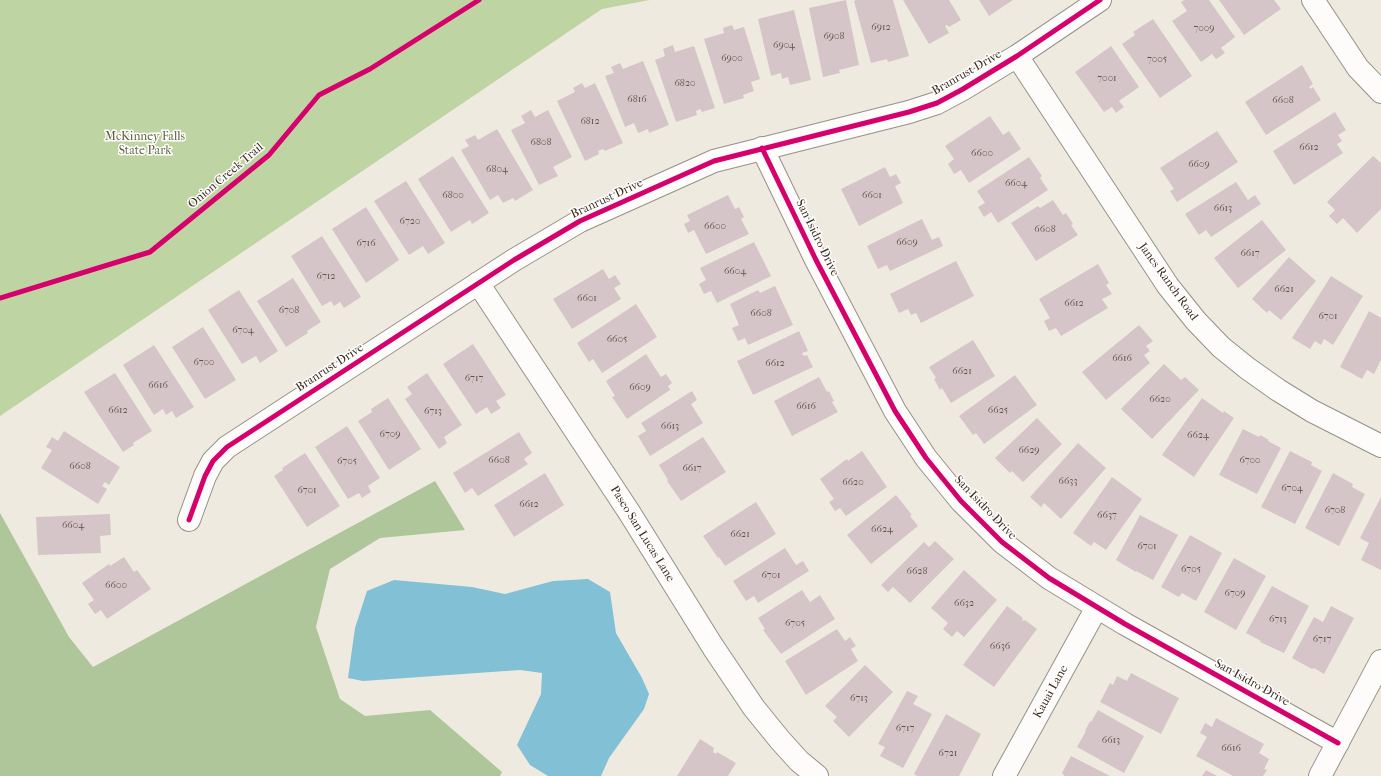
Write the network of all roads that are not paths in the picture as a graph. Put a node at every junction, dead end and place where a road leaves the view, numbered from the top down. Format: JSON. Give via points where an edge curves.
{"nodes":[{"id":1,"x":1100,"y":0,"type":"edge"},
{"id":2,"x":1313,"y":0,"type":"edge"},
{"id":3,"x":1017,"y":56,"type":"junction"},
{"id":4,"x":1381,"y":92,"type":"edge"},
{"id":5,"x":762,"y":148,"type":"junction"},
{"id":6,"x":478,"y":283,"type":"junction"},
{"id":7,"x":1381,"y":446,"type":"edge"},
{"id":8,"x":189,"y":520,"type":"dead end"},
{"id":9,"x":1098,"y":607,"type":"junction"},
{"id":10,"x":1381,"y":662,"type":"edge"},
{"id":11,"x":1338,"y":743,"type":"junction"},
{"id":12,"x":817,"y":776,"type":"edge"},
{"id":13,"x":1004,"y":776,"type":"edge"},
{"id":14,"x":1320,"y":776,"type":"edge"}],
"edges":[{"from":1,"to":3,"type":"street","name":"Branrust Drive"},
{"from":2,"to":4,"type":"street","via":[[1358,68]]},
{"from":3,"to":5,"type":"street","name":"Branrust Drive","via":[[937,103]]},
{"from":3,"to":7,"type":"street","name":"Janes Ranch Road","via":[[1168,286],[1196,321],[1221,347],[1278,390],[1312,411]]},
{"from":5,"to":6,"type":"street","name":"Branrust Drive","via":[[714,161],[580,221]]},
{"from":5,"to":9,"type":"street","name":"San Isidro Drive","via":[[871,367],[895,411],[926,458],[961,501],[1002,542],[1049,578]]},
{"from":6,"to":8,"type":"street","name":"Branrust Drive","via":[[227,447],[213,461],[205,476]]},
{"from":6,"to":12,"type":"street","name":"Paseo San Lucas Lane","via":[[754,708],[798,761]]},
{"from":9,"to":11,"type":"street","name":"San Isidro Drive"},
{"from":9,"to":13,"type":"street","name":"Kauai Lane"},
{"from":10,"to":11,"type":"street"},
{"from":11,"to":14,"type":"street"}]}
